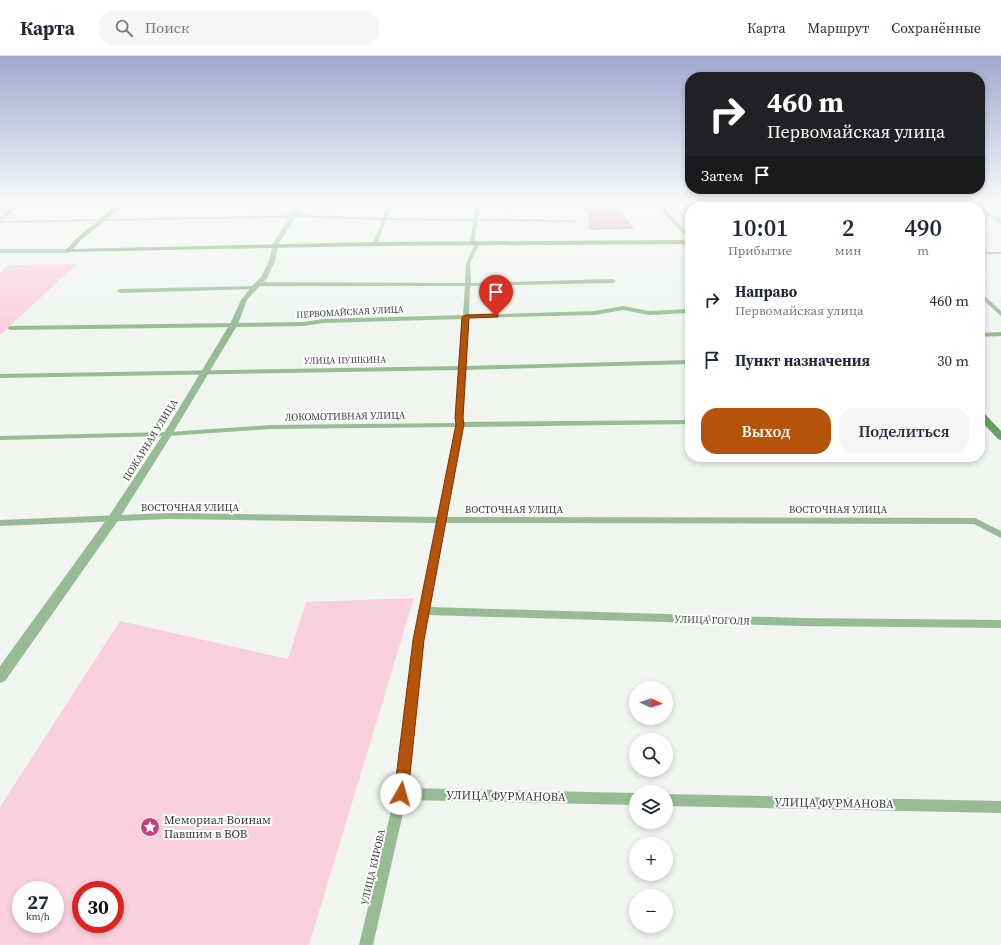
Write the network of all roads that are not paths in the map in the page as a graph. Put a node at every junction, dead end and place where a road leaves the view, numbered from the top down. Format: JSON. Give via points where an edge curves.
{"nodes":[{"id":1,"x":73,"y":246,"type":"edge"},
{"id":2,"x":292,"y":246,"type":"edge"},
{"id":3,"x":476,"y":246,"type":"edge"},
{"id":4,"x":275,"y":247,"type":"junction"},
{"id":5,"x":0,"y":251,"type":"edge"},
{"id":6,"x":68,"y":251,"type":"junction"},
{"id":7,"x":985,"y":253,"type":"edge"},
{"id":8,"x":1001,"y":253,"type":"edge"},
{"id":9,"x":613,"y":281,"type":"dead end"},
{"id":10,"x":468,"y":283,"type":"junction"},
{"id":11,"x":255,"y":286,"type":"junction"},
{"id":12,"x":120,"y":291,"type":"dead end"},
{"id":13,"x":985,"y":299,"type":"edge"},
{"id":14,"x":685,"y":311,"type":"edge"},
{"id":15,"x":1001,"y":314,"type":"edge"},
{"id":16,"x":466,"y":317,"type":"junction"},
{"id":17,"x":234,"y":324,"type":"junction"},
{"id":18,"x":10,"y":328,"type":"dead end"},
{"id":19,"x":1001,"y":334,"type":"edge"},
{"id":20,"x":985,"y":335,"type":"edge"},
{"id":21,"x":685,"y":362,"type":"edge"},
{"id":22,"x":462,"y":368,"type":"junction"},
{"id":23,"x":204,"y":374,"type":"junction"},
{"id":24,"x":0,"y":376,"type":"edge"},
{"id":25,"x":985,"y":421,"type":"edge"},
{"id":26,"x":685,"y":422,"type":"edge"},
{"id":27,"x":460,"y":424,"type":"junction"},
{"id":28,"x":168,"y":434,"type":"junction"},
{"id":29,"x":0,"y":438,"type":"edge"},
{"id":30,"x":1001,"y":438,"type":"edge"},
{"id":31,"x":113,"y":519,"type":"junction"},
{"id":32,"x":441,"y":520,"type":"junction"},
{"id":33,"x":0,"y":523,"type":"edge"},
{"id":34,"x":1001,"y":534,"type":"edge"},
{"id":35,"x":423,"y":611,"type":"junction"},
{"id":36,"x":1001,"y":624,"type":"edge"},
{"id":37,"x":0,"y":677,"type":"edge"},
{"id":38,"x":401,"y":794,"type":"junction"},
{"id":39,"x":629,"y":799,"type":"edge"},
{"id":40,"x":673,"y":800,"type":"edge"},
{"id":41,"x":1001,"y":807,"type":"edge"},
{"id":42,"x":366,"y":945,"type":"edge"}],
"edges":[{"from":1,"to":6,"type":"main road"},
{"from":2,"to":4,"type":"main road"},
{"from":3,"to":10,"type":"street","name":"УЛИЦА КИРОВА","via":[[468,257],[466,266]]},
{"from":4,"to":6,"type":"main road"},
{"from":4,"to":11,"type":"street","name":"ПОЖАРНАЯ УЛИЦА","via":[[264,278]]},
{"from":5,"to":6,"type":"street"},
{"from":7,"to":8,"type":"street"},
{"from":9,"to":10,"type":"street"},
{"from":10,"to":11,"type":"street"},
{"from":10,"to":16,"type":"street","name":"УЛИЦА КИРОВА"},
{"from":11,"to":12,"type":"street"},
{"from":11,"to":17,"type":"street","name":"ПОЖАРНАЯ УЛИЦА","via":[[244,300]]},
{"from":13,"to":15,"type":"street"},
{"from":14,"to":16,"type":"street","name":"ПЕРВОМАЙСКАЯ УЛИЦА","via":[[649,313],[623,308],[595,313]]},
{"from":16,"to":17,"type":"street","name":"ПЕРВОМАЙСКАЯ УЛИЦА","via":[[323,321],[303,324]]},
{"from":16,"to":22,"type":"street","name":"УЛИЦА КИРОВА"},
{"from":17,"to":18,"type":"street","name":"ПЕРВОМАЙСКАЯ УЛИЦА"},
{"from":17,"to":23,"type":"street","name":"ПОЖАРНАЯ УЛИЦА"},
{"from":19,"to":20,"type":"street"},
{"from":21,"to":22,"type":"street","name":"УЛИЦА ПУШКИНА"},
{"from":22,"to":23,"type":"street","name":"УЛИЦА ПУШКИНА"},
{"from":22,"to":27,"type":"street","name":"УЛИЦА КИРОВА"},
{"from":23,"to":24,"type":"street","name":"УЛИЦА ПУШКИНА"},
{"from":23,"to":28,"type":"street","name":"ПОЖАРНАЯ УЛИЦА"},
{"from":25,"to":30,"type":"main road"},
{"from":26,"to":27,"type":"street","name":"ЛОКОМОТИВНАЯ УЛИЦА"},
{"from":27,"to":28,"type":"street","name":"ЛОКОМОТИВНАЯ УЛИЦА","via":[[271,427]]},
{"from":27,"to":32,"type":"street","name":"УЛИЦА КИРОВА"},
{"from":28,"to":29,"type":"street","name":"ЛОКОМОТИВНАЯ УЛИЦА"},
{"from":28,"to":31,"type":"street","name":"ПОЖАРНАЯ УЛИЦА"},
{"from":31,"to":32,"type":"street","name":"ВОСТОЧНАЯ УЛИЦА","via":[[168,516]]},
{"from":31,"to":33,"type":"street","name":"ВОСТОЧНАЯ УЛИЦА"},
{"from":31,"to":37,"type":"street","name":"ПОЖАРНАЯ УЛИЦА"},
{"from":32,"to":34,"type":"street","name":"ВОСТОЧНАЯ УЛИЦА","via":[[975,521]]},
{"from":32,"to":35,"type":"street","name":"УЛИЦА КИРОВА"},
{"from":35,"to":36,"type":"street","name":"УЛИЦА ГОГОЛЯ","via":[[800,622]]},
{"from":35,"to":38,"type":"street","name":"УЛИЦА КИРОВА"},
{"from":38,"to":39,"type":"street","name":"УЛИЦА ФУРМАНОВА"},
{"from":38,"to":42,"type":"street","name":"УЛИЦА КИРОВА"},
{"from":40,"to":41,"type":"street","name":"УЛИЦА ФУРМАНОВА"}]}
